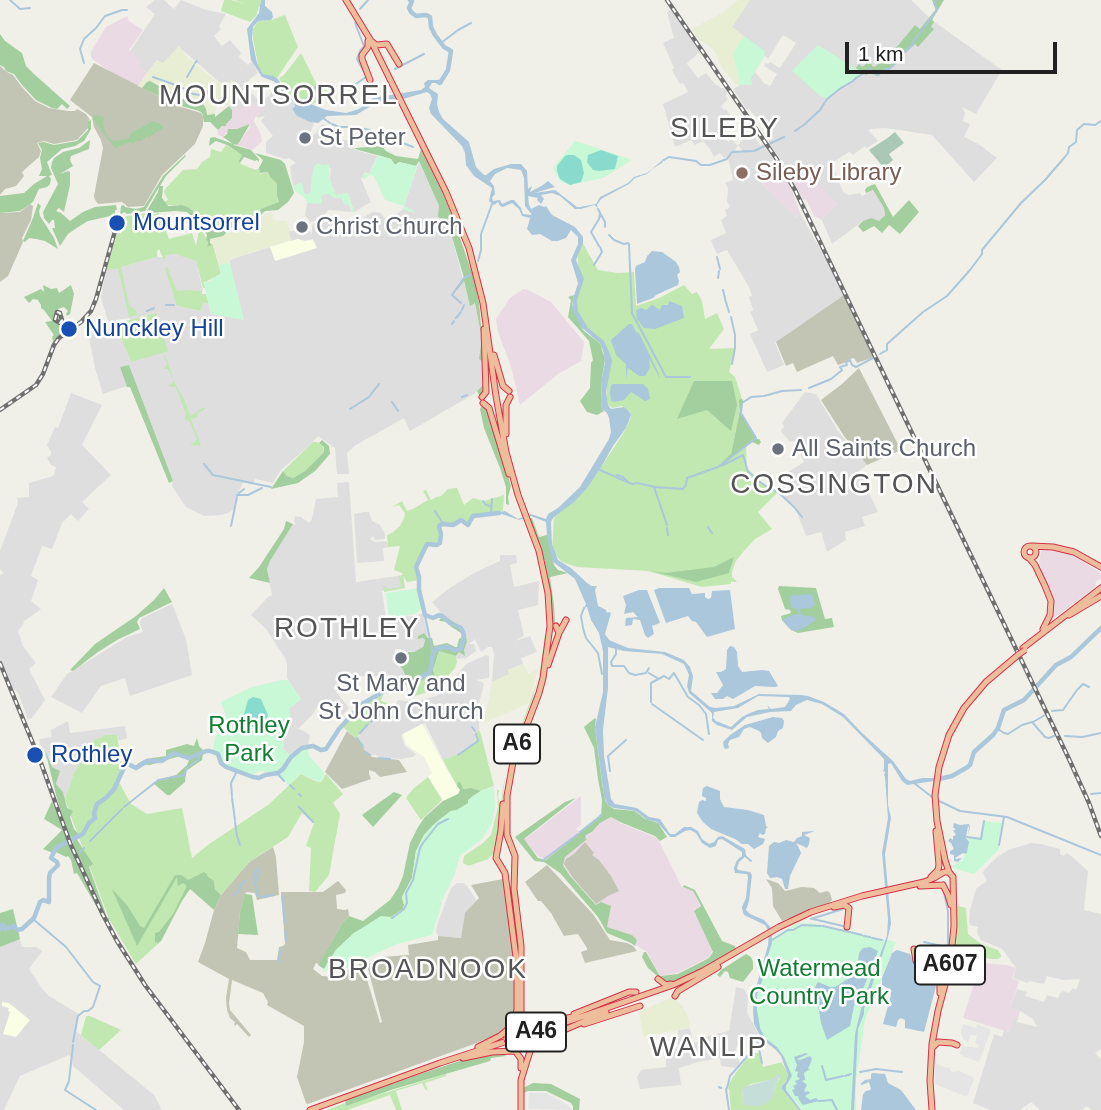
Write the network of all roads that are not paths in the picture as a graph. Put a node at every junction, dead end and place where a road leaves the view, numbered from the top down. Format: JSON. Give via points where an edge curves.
{"nodes":[{"id":1,"x":345,"y":0,"type":"edge"},
{"id":2,"x":369,"y":41,"type":"junction"},
{"id":3,"x":380,"y":44,"type":"junction"},
{"id":4,"x":365,"y":52,"type":"junction"},
{"id":5,"x":377,"y":56,"type":"junction"},
{"id":6,"x":398,"y":62,"type":"dead end"},
{"id":7,"x":371,"y":79,"type":"dead end"},
{"id":8,"x":484,"y":319,"type":"junction"},
{"id":9,"x":509,"y":469,"type":"junction"},
{"id":10,"x":1032,"y":546,"type":"junction"},
{"id":11,"x":1046,"y":547,"type":"junction"},
{"id":12,"x":1037,"y":553,"type":"junction"},
{"id":13,"x":1029,"y":558,"type":"junction"},
{"id":14,"x":1101,"y":568,"type":"edge"},
{"id":15,"x":1101,"y":592,"type":"edge"},
{"id":16,"x":566,"y":620,"type":"dead end"},
{"id":17,"x":551,"y":624,"type":"junction"},
{"id":18,"x":559,"y":633,"type":"junction"},
{"id":19,"x":548,"y":639,"type":"junction"},
{"id":20,"x":1034,"y":639,"type":"junction"},
{"id":21,"x":1024,"y":649,"type":"junction"},
{"id":22,"x":539,"y":693,"type":"junction"},
{"id":23,"x":934,"y":797,"type":"junction"},
{"id":24,"x":936,"y":834,"type":"junction"},
{"id":25,"x":512,"y":850,"type":"junction"},
{"id":26,"x":497,"y":852,"type":"junction"},
{"id":27,"x":514,"y":859,"type":"junction"},
{"id":28,"x":500,"y":865,"type":"junction"},
{"id":29,"x":949,"y":872,"type":"junction"},
{"id":30,"x":939,"y":875,"type":"junction"},
{"id":31,"x":953,"y":881,"type":"junction"},
{"id":32,"x":943,"y":885,"type":"junction"},
{"id":33,"x":898,"y":888,"type":"junction"},
{"id":34,"x":890,"y":891,"type":"junction"},
{"id":35,"x":883,"y":892,"type":"junction"},
{"id":36,"x":829,"y":907,"type":"junction"},
{"id":37,"x":846,"y":927,"type":"dead end"},
{"id":38,"x":763,"y":938,"type":"junction"},
{"id":39,"x":914,"y":949,"type":"dead end"},
{"id":40,"x":730,"y":960,"type":"junction"},
{"id":41,"x":947,"y":968,"type":"junction"},
{"id":42,"x":691,"y":977,"type":"junction"},
{"id":43,"x":935,"y":978,"type":"junction"},
{"id":44,"x":658,"y":979,"type":"dead end"},
{"id":45,"x":675,"y":996,"type":"dead end"},
{"id":46,"x":940,"y":996,"type":"junction"},
{"id":47,"x":640,"y":998,"type":"junction"},
{"id":48,"x":612,"y":1008,"type":"junction"},
{"id":49,"x":558,"y":1020,"type":"junction"},
{"id":50,"x":525,"y":1024,"type":"junction"},
{"id":51,"x":935,"y":1026,"type":"junction"},
{"id":52,"x":508,"y":1029,"type":"junction"},
{"id":53,"x":556,"y":1033,"type":"junction"},
{"id":54,"x":942,"y":1042,"type":"junction"},
{"id":55,"x":956,"y":1043,"type":"dead end"},
{"id":56,"x":531,"y":1046,"type":"junction"},
{"id":57,"x":511,"y":1047,"type":"junction"},
{"id":58,"x":930,"y":1056,"type":"junction"},
{"id":59,"x":456,"y":1060,"type":"junction"},
{"id":60,"x":440,"y":1063,"type":"junction"},
{"id":61,"x":310,"y":1110,"type":"edge"},
{"id":62,"x":317,"y":1110,"type":"edge"},
{"id":63,"x":519,"y":1110,"type":"edge"},
{"id":64,"x":931,"y":1110,"type":"edge"}],
"edges":[{"from":1,"to":2,"type":"highway","number":"A6"},
{"from":2,"to":3,"type":"highway"},
{"from":2,"to":4,"type":"highway"},
{"from":2,"to":5,"type":"highway","number":"A6"},
{"from":3,"to":5,"type":"highway"},
{"from":3,"to":6,"type":"highway","via":[[387,44]]},
{"from":4,"to":5,"type":"highway"},
{"from":4,"to":7,"type":"highway","via":[[362,59]]},
{"from":5,"to":8,"type":"highway","number":"A6","via":[[453,212]]},
{"from":8,"to":9,"type":"highway","number":"A6"},
{"from":8,"to":9,"type":"highway","via":[[509,394],[505,428]]},
{"from":8,"to":9,"type":"highway","via":[[483,400]]},
{"from":9,"to":17,"type":"highway","number":"A6","via":[[543,568]]},
{"from":10,"to":11,"type":"highway"},
{"from":10,"to":12,"type":"highway"},
{"from":10,"to":13,"type":"highway","via":[[1024,551]]},
{"from":11,"to":12,"type":"highway"},
{"from":11,"to":14,"type":"highway","via":[[1074,552]]},
{"from":12,"to":13,"type":"highway"},
{"from":13,"to":20,"type":"highway","via":[[1051,606],[1047,624]]},
{"from":15,"to":20,"type":"highway"},
{"from":15,"to":21,"type":"highway"},
{"from":16,"to":18,"type":"highway"},
{"from":17,"to":18,"type":"highway"},
{"from":17,"to":19,"type":"highway","number":"A6"},
{"from":18,"to":22,"type":"highway"},
{"from":19,"to":22,"type":"highway","number":"A6"},
{"from":19,"to":26,"type":"highway","number":"A6","via":[[536,692],[509,769]]},
{"from":20,"to":21,"type":"highway"},
{"from":21,"to":23,"type":"highway","bridge":true,"via":[[986,678],[953,722],[940,759]]},
{"from":22,"to":25,"type":"highway","number":"A6","via":[[509,782],[507,832]]},
{"from":23,"to":24,"type":"highway"},
{"from":23,"to":29,"type":"highway"},
{"from":24,"to":30,"type":"highway"},
{"from":24,"to":33,"type":"highway","via":[[938,870]]},
{"from":25,"to":26,"type":"highway","via":[[504,847]]},
{"from":25,"to":27,"type":"highway","number":"A6"},
{"from":26,"to":28,"type":"highway","number":"A6"},
{"from":27,"to":28,"type":"highway","via":[[509,865]]},
{"from":27,"to":50,"type":"highway","number":"A6"},
{"from":28,"to":52,"type":"highway","number":"A6","via":[[506,876],[517,965],[517,1010]]},
{"from":29,"to":30,"type":"highway"},
{"from":29,"to":31,"type":"highway"},
{"from":30,"to":32,"type":"highway"},
{"from":30,"to":33,"type":"highway","number":"A46"},
{"from":31,"to":32,"type":"highway"},
{"from":31,"to":51,"type":"highway","number":"A607","via":[[953,950]]},
{"from":32,"to":34,"type":"highway","number":"A46"},
{"from":32,"to":41,"type":"highway","number":"A607","via":[[951,911]]},
{"from":33,"to":34,"type":"highway","number":"A46"},
{"from":34,"to":35,"type":"highway","number":"A46"},
{"from":35,"to":36,"type":"highway","number":"A46"},
{"from":35,"to":36,"type":"highway","number":"A46","via":[[840,902],[833,898]]},
{"from":36,"to":37,"type":"highway","via":[[848,907]]},
{"from":36,"to":38,"type":"highway","number":"A46"},
{"from":38,"to":40,"type":"highway","number":"A46"},
{"from":38,"to":42,"type":"highway","number":"A46"},
{"from":39,"to":43,"type":"highway","via":[[919,967]]},
{"from":40,"to":45,"type":"highway"},
{"from":40,"to":47,"type":"highway","number":"A46"},
{"from":41,"to":43,"type":"highway","via":[[943,976]]},
{"from":41,"to":46,"type":"highway","number":"A607"},
{"from":42,"to":44,"type":"highway","via":[[669,985]]},
{"from":42,"to":47,"type":"highway","number":"A46"},
{"from":43,"to":46,"type":"highway","via":[[941,985]]},
{"from":46,"to":64,"type":"highway","number":"A607","via":[[928,1054]]},
{"from":47,"to":48,"type":"highway","number":"A46"},
{"from":47,"to":49,"type":"highway","via":[[629,992]]},
{"from":47,"to":53,"type":"highway","via":[[626,1012]]},
{"from":48,"to":49,"type":"highway"},
{"from":48,"to":53,"type":"highway"},
{"from":48,"to":59,"type":"highway","number":"A46"},
{"from":48,"to":60,"type":"highway","number":"A46"},
{"from":49,"to":50,"type":"highway"},
{"from":50,"to":52,"type":"highway"},
{"from":50,"to":56,"type":"highway"},
{"from":51,"to":54,"type":"highway"},
{"from":51,"to":58,"type":"highway","number":"A607"},
{"from":52,"to":57,"type":"highway"},
{"from":52,"to":60,"type":"highway"},
{"from":53,"to":56,"type":"highway"},
{"from":54,"to":55,"type":"highway"},
{"from":54,"to":58,"type":"highway","via":[[933,1045]]},
{"from":56,"to":57,"type":"highway","via":[[525,1052]]},
{"from":56,"to":63,"type":"highway","via":[[521,1080]]},
{"from":57,"to":59,"type":"highway"},
{"from":57,"to":63,"type":"highway","via":[[521,1059]]},
{"from":58,"to":64,"type":"highway","number":"A607"},
{"from":59,"to":62,"type":"highway","number":"A46"},
{"from":60,"to":61,"type":"highway","number":"A46"}]}
